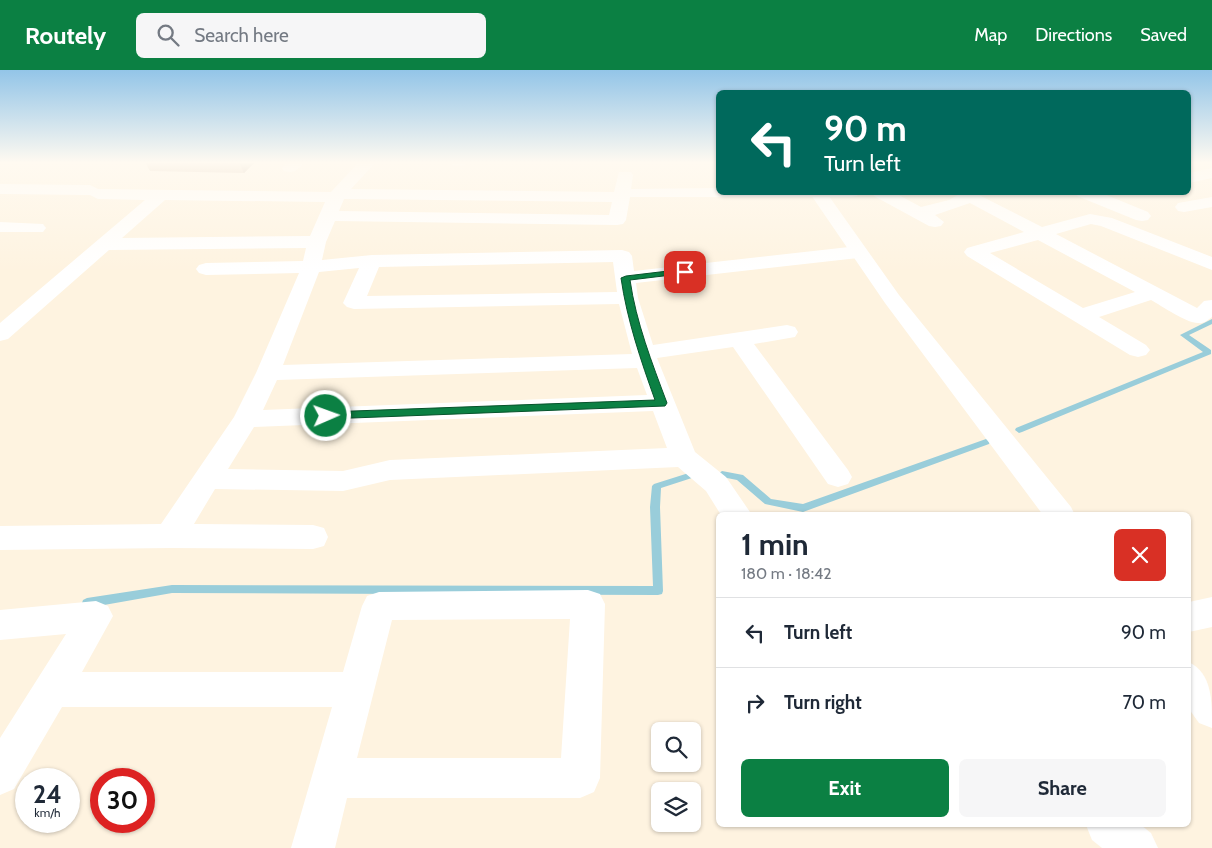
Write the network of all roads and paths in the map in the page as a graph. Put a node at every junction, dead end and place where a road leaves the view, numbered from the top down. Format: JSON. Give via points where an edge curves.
{"nodes":[{"id":1,"x":156,"y":198,"type":"edge"},
{"id":2,"x":244,"y":198,"type":"edge"},
{"id":3,"x":337,"y":198,"type":"edge"},
{"id":4,"x":506,"y":198,"type":"edge"},
{"id":5,"x":627,"y":198,"type":"edge"},
{"id":6,"x":822,"y":198,"type":"edge"},
{"id":7,"x":892,"y":198,"type":"edge"},
{"id":8,"x":963,"y":198,"type":"edge"},
{"id":9,"x":978,"y":198,"type":"edge"},
{"id":10,"x":1099,"y":198,"type":"edge"},
{"id":11,"x":1212,"y":202,"type":"edge"},
{"id":12,"x":334,"y":203,"type":"junction"},
{"id":13,"x":1184,"y":207,"type":"dead end"},
{"id":14,"x":920,"y":213,"type":"junction"},
{"id":15,"x":935,"y":222,"type":"dead end"},
{"id":16,"x":1157,"y":222,"type":"dead end"},
{"id":17,"x":0,"y":228,"type":"edge"},
{"id":18,"x":37,"y":228,"type":"dead end"},
{"id":19,"x":1040,"y":234,"type":"junction"},
{"id":20,"x":317,"y":242,"type":"junction"},
{"id":21,"x":104,"y":244,"type":"junction"},
{"id":22,"x":858,"y":252,"type":"junction"},
{"id":23,"x":1207,"y":258,"type":"edge"},
{"id":24,"x":372,"y":261,"type":"junction"},
{"id":25,"x":311,"y":267,"type":"junction"},
{"id":26,"x":206,"y":269,"type":"dead end"},
{"id":27,"x":627,"y":288,"type":"junction"},
{"id":28,"x":1152,"y":294,"type":"junction"},
{"id":29,"x":1212,"y":306,"type":"edge"},
{"id":30,"x":1081,"y":316,"type":"junction"},
{"id":31,"x":787,"y":332,"type":"dead end"},
{"id":32,"x":0,"y":334,"type":"edge"},
{"id":33,"x":739,"y":339,"type":"junction"},
{"id":34,"x":1138,"y":350,"type":"dead end"},
{"id":35,"x":645,"y":357,"type":"junction"},
{"id":36,"x":268,"y":373,"type":"junction"},
{"id":37,"x":662,"y":403,"type":"junction"},
{"id":38,"x":246,"y":419,"type":"junction"},
{"id":39,"x":684,"y":457,"type":"junction"},
{"id":40,"x":838,"y":477,"type":"dead end"},
{"id":41,"x":207,"y":479,"type":"junction"},
{"id":42,"x":735,"y":512,"type":"edge"},
{"id":43,"x":1058,"y":512,"type":"edge"},
{"id":44,"x":170,"y":536,"type":"junction"},
{"id":45,"x":313,"y":537,"type":"dead end"},
{"id":46,"x":0,"y":538,"type":"edge"},
{"id":47,"x":1212,"y":612,"type":"edge"},
{"id":48,"x":1191,"y":616,"type":"edge"},
{"id":49,"x":0,"y":626,"type":"edge"},
{"id":50,"x":1191,"y":683,"type":"edge"},
{"id":51,"x":52,"y":689,"type":"junction"},
{"id":52,"x":356,"y":690,"type":"junction"},
{"id":53,"x":1212,"y":710,"type":"edge"},
{"id":54,"x":0,"y":775,"type":"edge"},
{"id":55,"x":332,"y":778,"type":"junction"},
{"id":56,"x":1110,"y":827,"type":"edge"},
{"id":57,"x":312,"y":848,"type":"edge"},
{"id":58,"x":1136,"y":848,"type":"edge"}],
"edges":[{"from":1,"to":21,"type":"street"},
{"from":2,"to":12,"type":"street"},
{"from":3,"to":12,"type":"street"},
{"from":4,"to":12,"type":"street"},
{"from":5,"to":12,"type":"street","via":[[617,220]]},
{"from":6,"to":22,"type":"street"},
{"from":7,"to":14,"type":"street"},
{"from":8,"to":14,"type":"street"},
{"from":9,"to":19,"type":"street"},
{"from":10,"to":16,"type":"street"},
{"from":11,"to":13,"type":"street"},
{"from":12,"to":20,"type":"street"},
{"from":14,"to":15,"type":"street"},
{"from":17,"to":18,"type":"street"},
{"from":19,"to":23,"type":"street","via":[[1090,219],[1098,220]]},
{"from":19,"to":28,"type":"street"},
{"from":19,"to":30,"type":"street","via":[[974,252]]},
{"from":20,"to":21,"type":"street"},
{"from":20,"to":25,"type":"street"},
{"from":21,"to":32,"type":"street"},
{"from":22,"to":27,"type":"street"},
{"from":22,"to":43,"type":"street"},
{"from":24,"to":25,"type":"street"},
{"from":24,"to":27,"type":"street","via":[[622,256]]},
{"from":24,"to":27,"type":"street","via":[[354,303]]},
{"from":25,"to":26,"type":"street"},
{"from":25,"to":36,"type":"street"},
{"from":27,"to":35,"type":"street"},
{"from":28,"to":29,"type":"street","via":[[1198,317]]},
{"from":28,"to":30,"type":"street"},
{"from":30,"to":34,"type":"street"},
{"from":31,"to":33,"type":"street"},
{"from":33,"to":35,"type":"street"},
{"from":33,"to":40,"type":"street"},
{"from":35,"to":36,"type":"street"},
{"from":35,"to":37,"type":"street"},
{"from":36,"to":38,"type":"street"},
{"from":37,"to":38,"type":"street"},
{"from":37,"to":39,"type":"street"},
{"from":38,"to":41,"type":"street"},
{"from":39,"to":41,"type":"street","via":[[390,470],[343,481]]},
{"from":39,"to":42,"type":"street","via":[[716,484]]},
{"from":41,"to":44,"type":"street"},
{"from":44,"to":45,"type":"street"},
{"from":44,"to":46,"type":"street"},
{"from":47,"to":48,"type":"street"},
{"from":49,"to":51,"type":"street","via":[[96,616]]},
{"from":50,"to":53,"type":"street"},
{"from":51,"to":52,"type":"street"},
{"from":51,"to":54,"type":"street"},
{"from":52,"to":55,"type":"street"},
{"from":52,"to":55,"type":"street","via":[[379,606],[588,604],[580,778]]},
{"from":55,"to":57,"type":"street"},
{"from":56,"to":58,"type":"street"}]}
